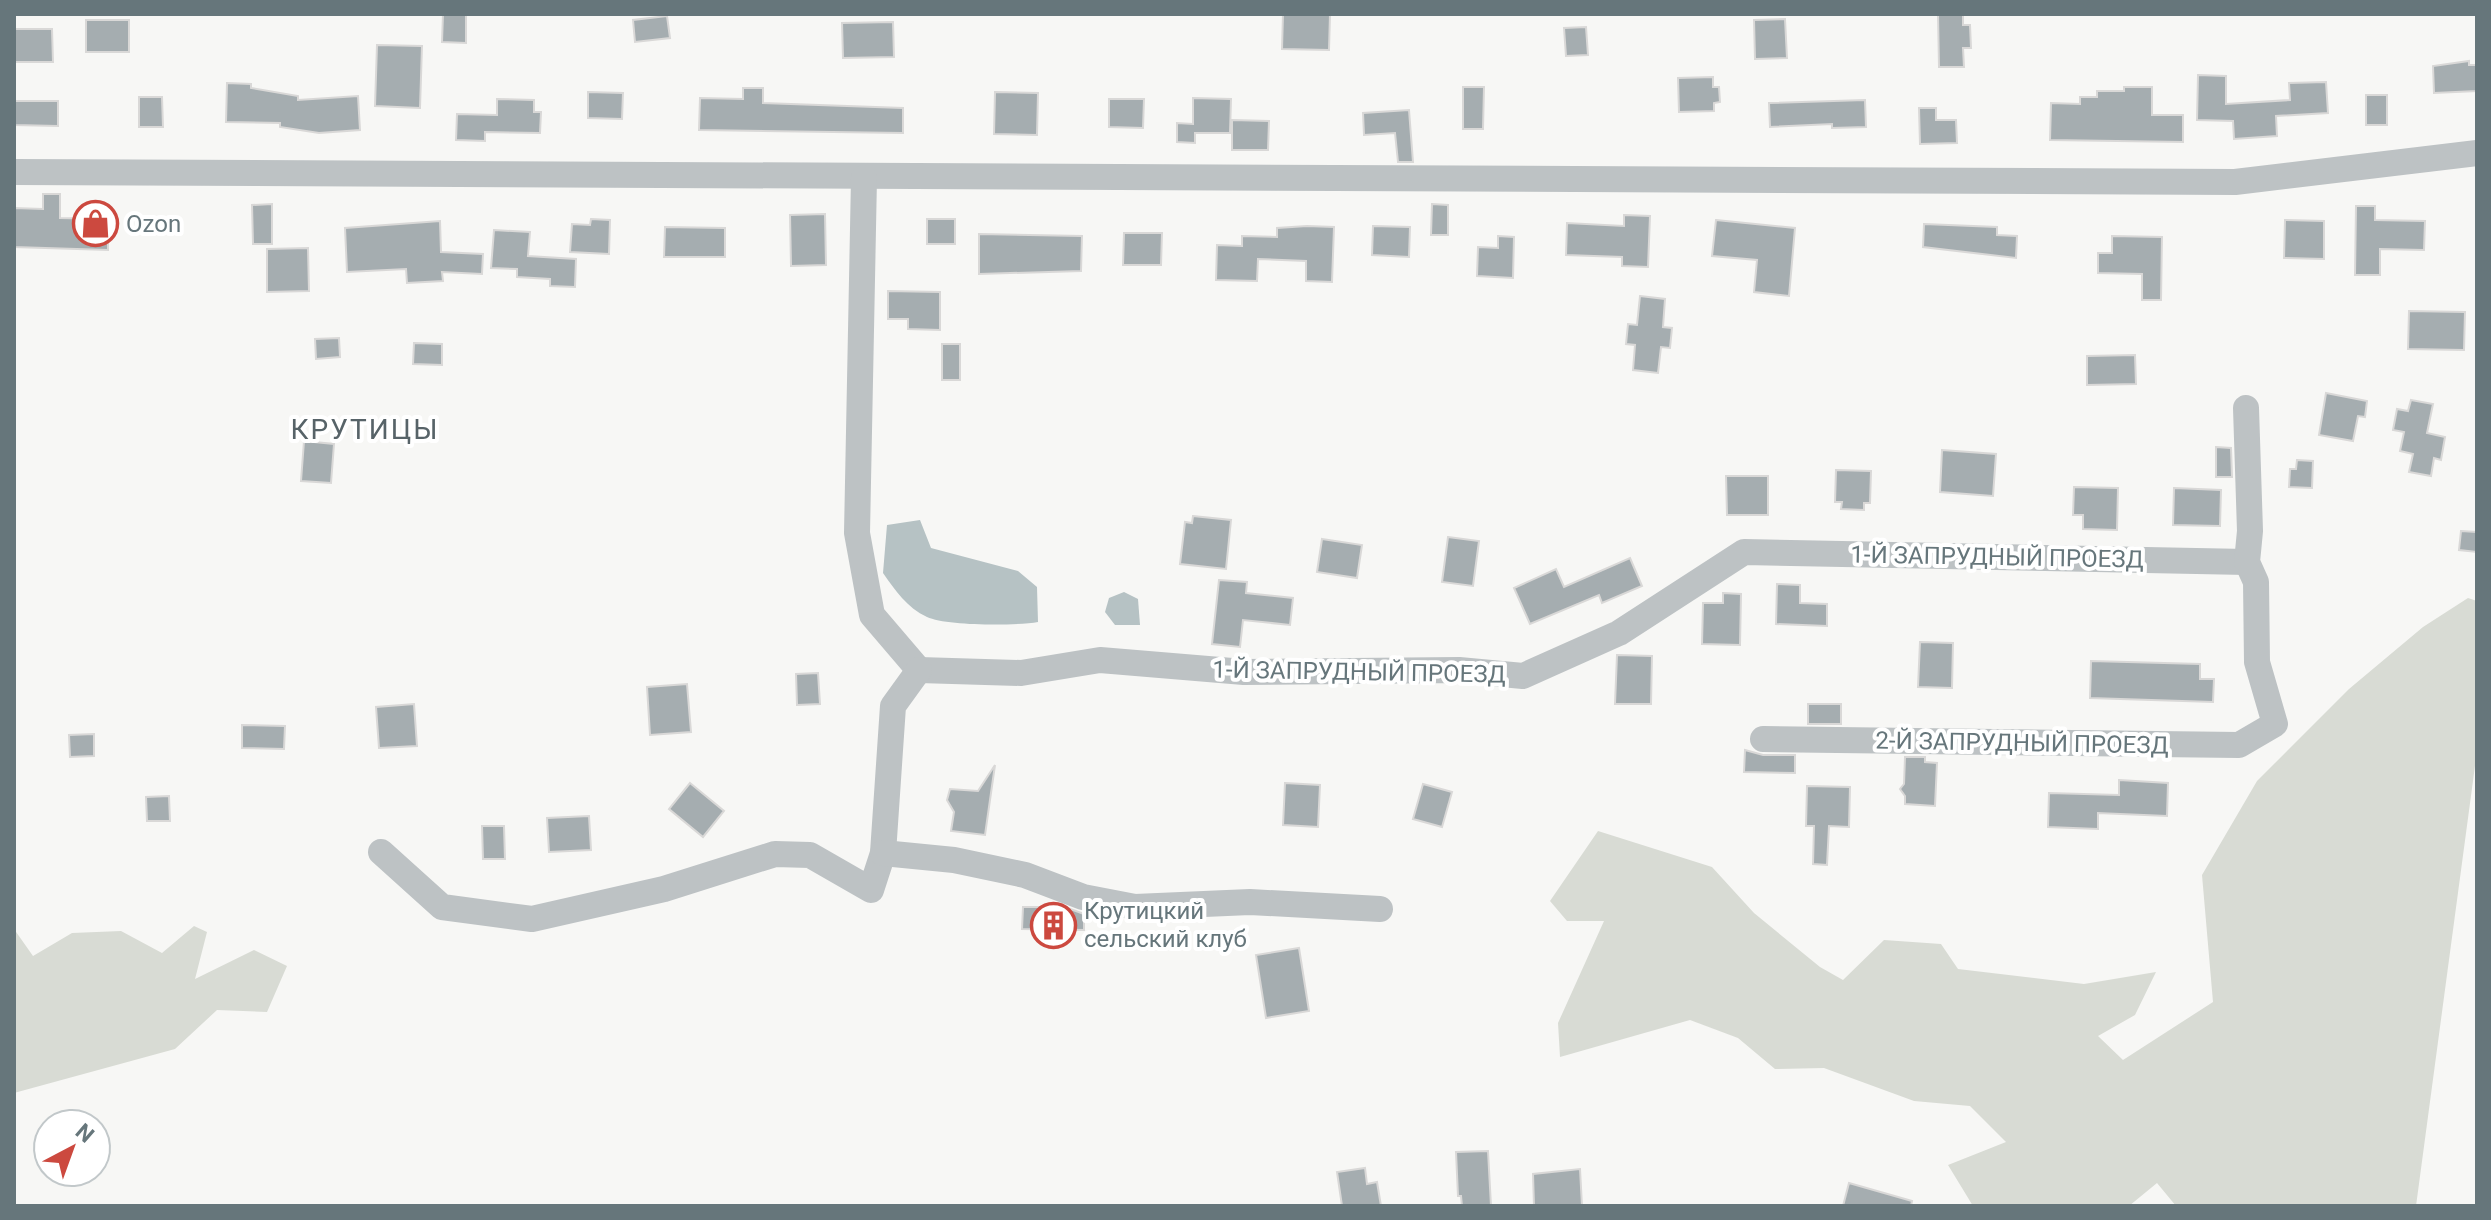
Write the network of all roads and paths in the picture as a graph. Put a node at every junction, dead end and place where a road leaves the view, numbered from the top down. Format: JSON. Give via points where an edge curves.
{"nodes":[{"id":1,"x":2477,"y":153,"type":"edge"},
{"id":2,"x":14,"y":172,"type":"edge"},
{"id":3,"x":864,"y":178,"type":"junction"},
{"id":4,"x":2246,"y":408,"type":"dead end"},
{"id":5,"x":2247,"y":562,"type":"junction"},
{"id":6,"x":919,"y":670,"type":"junction"},
{"id":7,"x":1763,"y":739,"type":"dead end"},
{"id":8,"x":381,"y":852,"type":"dead end"},
{"id":9,"x":883,"y":853,"type":"junction"},
{"id":10,"x":1380,"y":909,"type":"dead end"}],
"edges":[{"from":1,"to":3,"type":"street","via":[[2235,182]]},
{"from":2,"to":3,"type":"street"},
{"from":3,"to":6,"type":"street","via":[[857,533],[872,615]]},
{"from":4,"to":5,"type":"street"},
{"from":5,"to":6,"type":"street","name":"1-Й ЗАПРУДНЫЙ ПРОЕЗД","via":[[1744,552],[1619,633],[1523,676],[1459,670],[1244,672],[1100,660],[1021,673]]},
{"from":5,"to":7,"type":"street","name":"2-Й ЗАПРУДНЫЙ ПРОЕЗД","via":[[2256,582],[2257,662],[2275,724],[2239,745]]},
{"from":6,"to":9,"type":"street","via":[[893,706]]},
{"from":8,"to":9,"type":"street","via":[[442,907],[532,919],[664,889],[775,854],[810,855],[871,890]]},
{"from":9,"to":10,"type":"street","via":[[1025,875],[1083,897],[1135,907],[1250,902]]}]}
